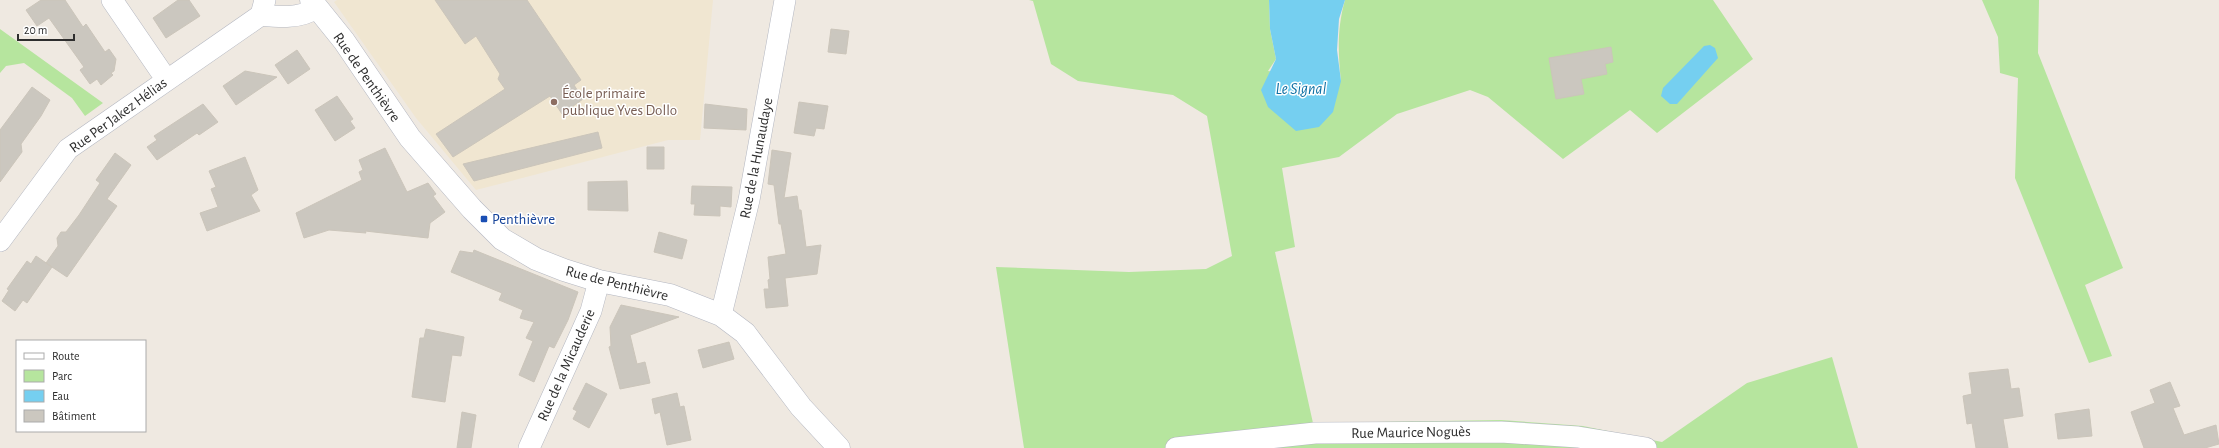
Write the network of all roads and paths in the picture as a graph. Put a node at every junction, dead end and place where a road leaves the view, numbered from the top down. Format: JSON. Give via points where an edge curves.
{"nodes":[{"id":1,"x":112,"y":0,"type":"edge"},
{"id":2,"x":785,"y":0,"type":"edge"},
{"id":3,"x":313,"y":4,"type":"edge"},
{"id":4,"x":263,"y":7,"type":"edge"},
{"id":5,"x":166,"y":79,"type":"junction"},
{"id":6,"x":0,"y":241,"type":"edge"},
{"id":7,"x":599,"y":281,"type":"junction"},
{"id":8,"x":721,"y":315,"type":"junction"},
{"id":9,"x":529,"y":448,"type":"edge"},
{"id":10,"x":839,"y":448,"type":"edge"},
{"id":11,"x":1176,"y":448,"type":"edge"},
{"id":12,"x":1646,"y":448,"type":"edge"}],
"edges":[{"from":1,"to":5,"type":"street"},
{"from":2,"to":8,"type":"street","name":"Rue de la Hunaudaye","via":[[749,200]]},
{"from":3,"to":4,"type":"street","name":"Rue Per Jakez Hélias","via":[[308,13],[282,17]]},
{"from":3,"to":7,"type":"street","name":"Rue de Penthièvre","via":[[344,41],[410,138],[472,210],[502,239],[536,259]]},
{"from":4,"to":5,"type":"street","name":"Rue Per Jakez Hélias"},
{"from":5,"to":6,"type":"street","name":"Rue Per Jakez Hélias","via":[[68,149]]},
{"from":7,"to":8,"type":"street","name":"Rue de Penthièvre","via":[[670,295]]},
{"from":7,"to":9,"type":"street","name":"Rue de la Micauderie","via":[[591,311]]},
{"from":8,"to":10,"type":"street","name":"Rue de Penthièvre","via":[[745,334],[800,407]]},
{"from":11,"to":12,"type":"street","name":"Rue Maurice Noguès","via":[[1315,434],[1501,432],[1578,437]]}]}
